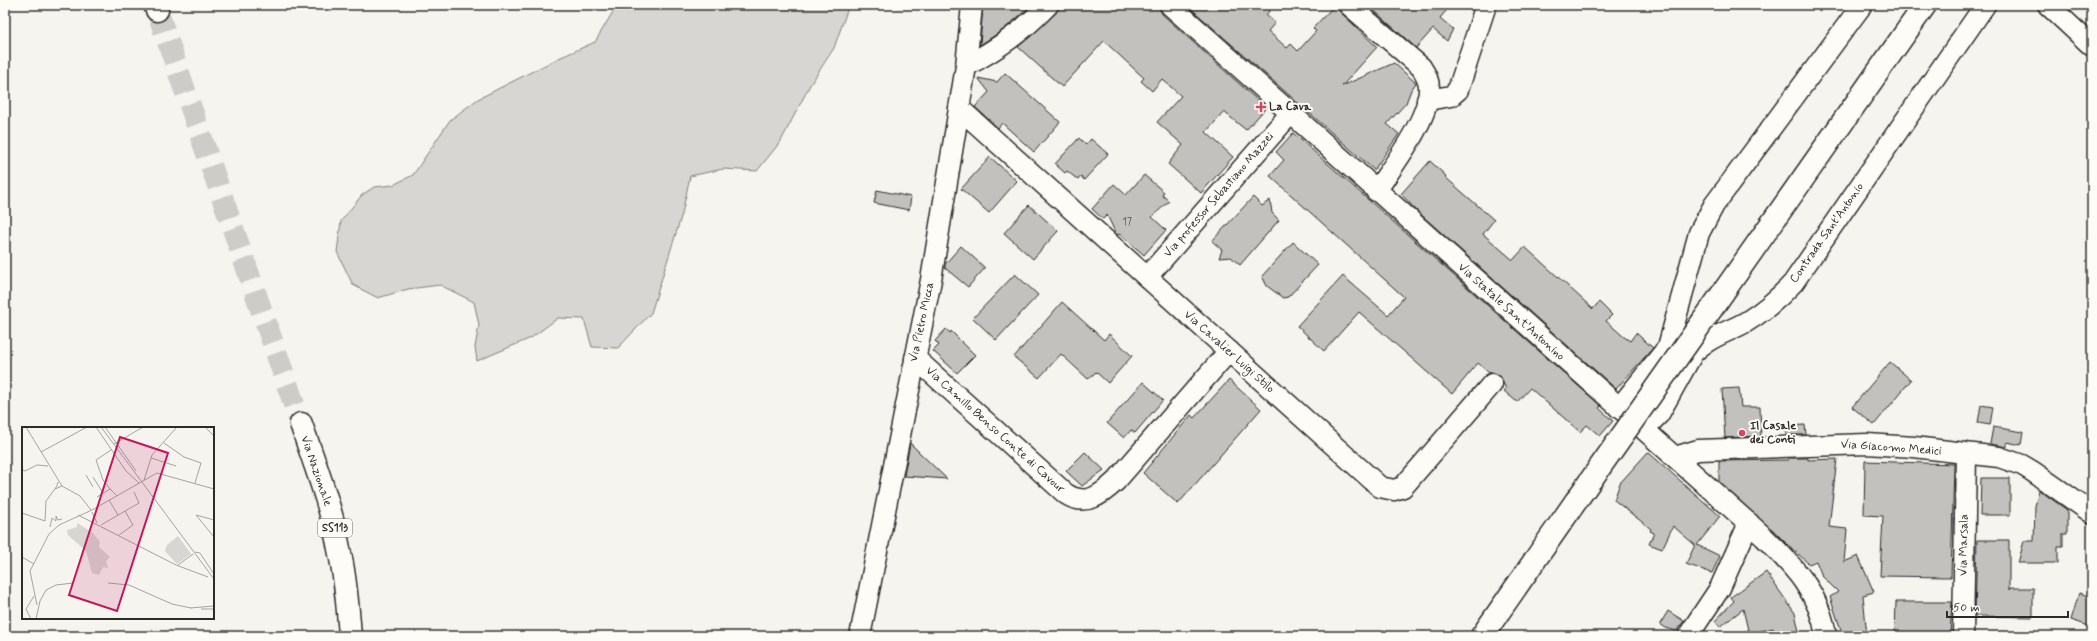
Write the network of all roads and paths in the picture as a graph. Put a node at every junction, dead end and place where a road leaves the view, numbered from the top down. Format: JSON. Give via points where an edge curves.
{"nodes":[{"id":1,"x":972,"y":5,"type":"edge"},
{"id":2,"x":1048,"y":5,"type":"edge"},
{"id":3,"x":1170,"y":5,"type":"edge"},
{"id":4,"x":1486,"y":5,"type":"edge"},
{"id":5,"x":1862,"y":5,"type":"edge"},
{"id":6,"x":1926,"y":5,"type":"edge"},
{"id":7,"x":1985,"y":5,"type":"edge"},
{"id":8,"x":2048,"y":5,"type":"edge"},
{"id":9,"x":1354,"y":6,"type":"edge"},
{"id":10,"x":2092,"y":46,"type":"edge"},
{"id":11,"x":966,"y":66,"type":"junction"},
{"id":12,"x":1427,"y":100,"type":"junction"},
{"id":13,"x":959,"y":108,"type":"junction"},
{"id":14,"x":1290,"y":113,"type":"junction"},
{"id":15,"x":1376,"y":190,"type":"junction"},
{"id":16,"x":1147,"y":277,"type":"junction"},
{"id":17,"x":1676,"y":318,"type":"junction"},
{"id":18,"x":1707,"y":342,"type":"junction"},
{"id":19,"x":1229,"y":351,"type":"junction"},
{"id":20,"x":915,"y":358,"type":"junction"},
{"id":21,"x":1492,"y":384,"type":"dead end"},
{"id":22,"x":1663,"y":407,"type":"junction"},
{"id":23,"x":1619,"y":408,"type":"junction"},
{"id":24,"x":301,"y":424,"type":"tunnel mouth"},
{"id":25,"x":1638,"y":425,"type":"junction"},
{"id":26,"x":1670,"y":453,"type":"junction"},
{"id":27,"x":1966,"y":454,"type":"junction"},
{"id":28,"x":2092,"y":513,"type":"edge"},
{"id":29,"x":1749,"y":523,"type":"junction"},
{"id":30,"x":350,"y":636,"type":"edge"},
{"id":31,"x":860,"y":636,"type":"edge"},
{"id":32,"x":1482,"y":636,"type":"edge"},
{"id":33,"x":1688,"y":636,"type":"edge"},
{"id":34,"x":1826,"y":636,"type":"edge"},
{"id":35,"x":1963,"y":636,"type":"edge"}],
"edges":[{"from":1,"to":11,"type":"street","name":"Via Pietro Micca"},
{"from":2,"to":11,"type":"street","via":[[1015,37]]},
{"from":3,"to":14,"type":"street","name":"Via Statale Sant'Antonino"},
{"from":4,"to":12,"type":"street","via":[[1458,90],[1452,96]]},
{"from":5,"to":17,"type":"street","via":[[1714,204],[1699,232]]},
{"from":6,"to":32,"type":"main road","bridge":true},
{"from":7,"to":18,"type":"street","name":"Contrada Sant'Antonio","via":[[1794,283],[1778,300],[1746,322]]},
{"from":8,"to":10,"type":"street"},
{"from":9,"to":12,"type":"street","via":[[1421,67],[1427,77],[1429,88]]},
{"from":11,"to":13,"type":"street","name":"Via Pietro Micca"},
{"from":12,"to":15,"type":"street","via":[[1412,138]]},
{"from":13,"to":16,"type":"street","name":"Via Cavalier Luigi Stilo"},
{"from":13,"to":20,"type":"street","name":"Via Pietro Micca","via":[[931,280]]},
{"from":14,"to":15,"type":"street","name":"Via Statale Sant'Antonino"},
{"from":14,"to":16,"type":"street","name":"Via professor Sebastiano Mazzei"},
{"from":15,"to":23,"type":"street","name":"Via Statale Sant'Antonino"},
{"from":16,"to":19,"type":"street","name":"Via Cavalier Luigi Stilo"},
{"from":17,"to":18,"type":"street"},
{"from":17,"to":23,"type":"street","via":[[1668,347]]},
{"from":18,"to":22,"type":"street","name":"Contrada Sant'Antonio","via":[[1693,353]]},
{"from":19,"to":20,"type":"street","name":"Via Camillo Benso Conte di Cavour","via":[[1116,481],[1104,492],[1086,500],[1074,500],[1066,494]]},
{"from":19,"to":21,"type":"street","name":"Via Cavalier Luigi Stilo","via":[[1369,478],[1386,490],[1403,487]]},
{"from":20,"to":31,"type":"street","name":"Via Pietro Micca"},
{"from":22,"to":25,"type":"street","name":"Contrada Sant'Antonio","via":[[1650,424]]},
{"from":22,"to":26,"type":"street"},
{"from":23,"to":25,"type":"street","name":"Via Statale Sant'Antonino"},
{"from":24,"to":30,"type":"main road","name":"Via Nazionale","number":"SS113","via":[[335,529],[344,576]]},
{"from":25,"to":26,"type":"street","name":"Via Statale Sant'Antonino"},
{"from":26,"to":27,"type":"street","name":"Via Giacomo Medici","via":[[1843,444],[1914,447]]},
{"from":26,"to":29,"type":"street","name":"Via Statale Sant'Antonino"},
{"from":27,"to":28,"type":"street","name":"Via Giacomo Medici","via":[[1999,457],[2022,465]]},
{"from":27,"to":35,"type":"street","name":"Via Marsala"},
{"from":29,"to":33,"type":"street","via":[[1720,588]]},
{"from":29,"to":34,"type":"street","name":"Via Statale Sant'Antonino","via":[[1806,582],[1818,606]]}]}
